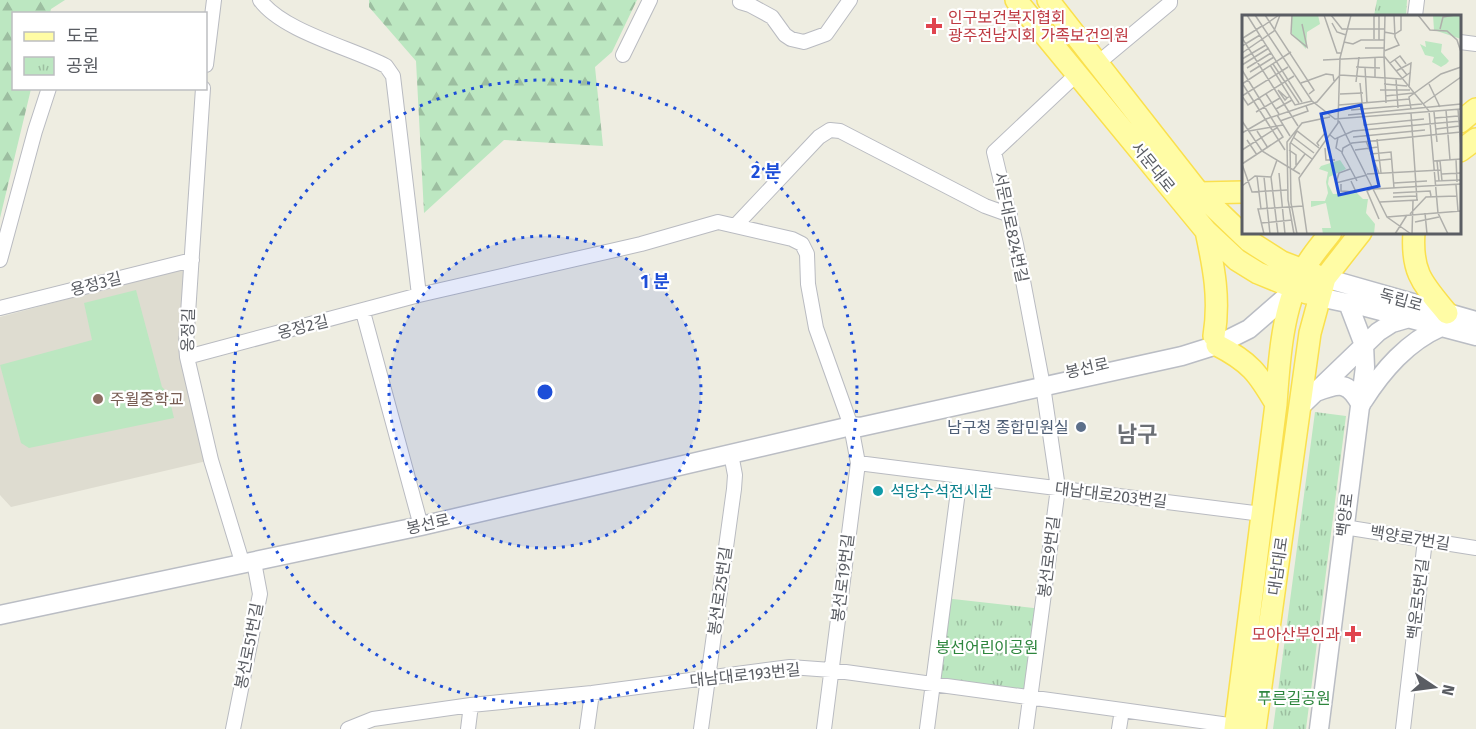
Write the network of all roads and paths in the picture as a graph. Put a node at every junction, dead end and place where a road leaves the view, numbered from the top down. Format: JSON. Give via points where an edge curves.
{"nodes":[{"id":1,"x":214,"y":0,"type":"edge"},
{"id":2,"x":260,"y":0,"type":"edge"},
{"id":3,"x":650,"y":0,"type":"edge"},
{"id":4,"x":850,"y":0,"type":"edge"},
{"id":5,"x":1016,"y":0,"type":"edge"},
{"id":6,"x":1048,"y":0,"type":"edge"},
{"id":7,"x":1170,"y":0,"type":"edge"},
{"id":8,"x":1417,"y":0,"type":"edge"},
{"id":9,"x":740,"y":2,"type":"dead end"},
{"id":10,"x":1415,"y":15,"type":"edge"},
{"id":11,"x":1461,"y":42,"type":"edge"},
{"id":12,"x":1476,"y":44,"type":"edge"},
{"id":13,"x":623,"y":55,"type":"dead end"},
{"id":14,"x":207,"y":57,"type":"edge"},
{"id":15,"x":1098,"y":63,"type":"junction"},
{"id":16,"x":1077,"y":74,"type":"junction"},
{"id":17,"x":48,"y":90,"type":"edge"},
{"id":18,"x":203,"y":90,"type":"edge"},
{"id":19,"x":1476,"y":109,"type":"edge"},
{"id":20,"x":1461,"y":121,"type":"edge"},
{"id":21,"x":1476,"y":139,"type":"edge"},
{"id":22,"x":1461,"y":151,"type":"edge"},
{"id":23,"x":1242,"y":192,"type":"edge"},
{"id":24,"x":1199,"y":193,"type":"junction"},
{"id":25,"x":1214,"y":207,"type":"junction"},
{"id":26,"x":1242,"y":209,"type":"edge"},
{"id":27,"x":1010,"y":214,"type":"junction"},
{"id":28,"x":736,"y":225,"type":"junction"},
{"id":29,"x":1206,"y":231,"type":"junction"},
{"id":30,"x":1329,"y":234,"type":"edge"},
{"id":31,"x":1360,"y":234,"type":"edge"},
{"id":32,"x":1414,"y":234,"type":"edge"},
{"id":33,"x":0,"y":260,"type":"edge"},
{"id":34,"x":192,"y":260,"type":"junction"},
{"id":35,"x":1294,"y":281,"type":"junction"},
{"id":36,"x":1322,"y":288,"type":"junction"},
{"id":37,"x":419,"y":296,"type":"junction"},
{"id":38,"x":1348,"y":303,"type":"junction"},
{"id":39,"x":0,"y":308,"type":"edge"},
{"id":40,"x":363,"y":312,"type":"junction"},
{"id":41,"x":1409,"y":318,"type":"junction"},
{"id":42,"x":1444,"y":320,"type":"junction"},
{"id":43,"x":1476,"y":321,"type":"edge"},
{"id":44,"x":1476,"y":336,"type":"edge"},
{"id":45,"x":1216,"y":341,"type":"junction"},
{"id":46,"x":1364,"y":345,"type":"junction"},
{"id":47,"x":187,"y":357,"type":"junction"},
{"id":48,"x":1042,"y":382,"type":"junction"},
{"id":49,"x":1305,"y":401,"type":"junction"},
{"id":50,"x":1276,"y":404,"type":"junction"},
{"id":51,"x":1361,"y":405,"type":"junction"},
{"id":52,"x":852,"y":426,"type":"junction"},
{"id":53,"x":731,"y":454,"type":"junction"},
{"id":54,"x":858,"y":463,"type":"junction"},
{"id":55,"x":960,"y":476,"type":"junction"},
{"id":56,"x":1058,"y":488,"type":"junction"},
{"id":57,"x":1262,"y":513,"type":"junction"},
{"id":58,"x":421,"y":526,"type":"junction"},
{"id":59,"x":1344,"y":527,"type":"junction"},
{"id":60,"x":1425,"y":540,"type":"junction"},
{"id":61,"x":1476,"y":548,"type":"edge"},
{"id":62,"x":249,"y":563,"type":"junction"},
{"id":63,"x":0,"y":615,"type":"edge"},
{"id":64,"x":831,"y":670,"type":"junction"},
{"id":65,"x":708,"y":678,"type":"junction"},
{"id":66,"x":933,"y":684,"type":"junction"},
{"id":67,"x":592,"y":693,"type":"junction"},
{"id":68,"x":1030,"y":698,"type":"junction"},
{"id":69,"x":471,"y":705,"type":"junction"},
{"id":70,"x":1122,"y":710,"type":"junction"},
{"id":71,"x":1242,"y":728,"type":"edge"},
{"id":72,"x":233,"y":729,"type":"edge"},
{"id":73,"x":348,"y":729,"type":"edge"},
{"id":74,"x":468,"y":729,"type":"edge"},
{"id":75,"x":587,"y":729,"type":"edge"},
{"id":76,"x":700,"y":729,"type":"edge"},
{"id":77,"x":824,"y":729,"type":"edge"},
{"id":78,"x":927,"y":729,"type":"edge"},
{"id":79,"x":1026,"y":729,"type":"edge"},
{"id":80,"x":1119,"y":729,"type":"edge"},
{"id":81,"x":1319,"y":729,"type":"edge"},
{"id":82,"x":1403,"y":729,"type":"edge"}],
"edges":[{"from":1,"to":14,"type":"street"},
{"from":2,"to":37,"type":"street","via":[[295,27],[386,66],[393,76]]},
{"from":3,"to":13,"type":"street"},
{"from":4,"to":9,"type":"street","via":[[826,34],[804,42],[785,35],[772,17]]},
{"from":5,"to":16,"type":"main road","name":"서문대로"},
{"from":6,"to":15,"type":"main road","name":"서문대로"},
{"from":7,"to":15,"type":"street"},
{"from":8,"to":10,"type":"street"},
{"from":11,"to":12,"type":"street"},
{"from":15,"to":24,"type":"main road","name":"서문대로"},
{"from":16,"to":27,"type":"street","name":"서문대로824번길","via":[[994,152]]},
{"from":16,"to":29,"type":"main road","name":"서문대로"},
{"from":17,"to":33,"type":"street"},
{"from":18,"to":34,"type":"street","name":"옹정길"},
{"from":19,"to":20,"type":"main road"},
{"from":21,"to":22,"type":"main road"},
{"from":23,"to":24,"type":"main road"},
{"from":24,"to":25,"type":"main road","name":"서문대로"},
{"from":25,"to":26,"type":"main road"},
{"from":25,"to":35,"type":"main road","name":"서문대로","via":[[1249,241],[1282,262]]},
{"from":27,"to":28,"type":"street","via":[[985,206],[840,131],[830,130]]},
{"from":27,"to":48,"type":"street","name":"서문대로824번길"},
{"from":28,"to":37,"type":"street","name":"옹정2길","via":[[718,222]]},
{"from":28,"to":52,"type":"street","name":"봉선로19번길","via":[[802,244],[807,254],[816,328]]},
{"from":29,"to":35,"type":"main road","name":"서문대로","via":[[1237,260],[1258,273]]},
{"from":29,"to":45,"type":"main road","via":[[1215,273]]},
{"from":30,"to":35,"type":"main road","name":"대남대로"},
{"from":31,"to":36,"type":"main road","name":"대남대로"},
{"from":32,"to":42,"type":"main road","via":[[1413,251],[1421,282]]},
{"from":34,"to":39,"type":"street","name":"용정3길"},
{"from":34,"to":47,"type":"street","name":"옹정길"},
{"from":35,"to":36,"type":"main road","name":"서문대로"},
{"from":35,"to":45,"type":"main road","name":"봉선로"},
{"from":35,"to":50,"type":"main road","name":"대남대로"},
{"from":36,"to":38,"type":"main road","name":"독립로"},
{"from":36,"to":42,"type":"main road","name":"독립로"},
{"from":36,"to":49,"type":"main road","name":"대남대로","via":[[1310,333]]},
{"from":37,"to":40,"type":"street","name":"옹정2길"},
{"from":38,"to":41,"type":"main road","name":"독립로"},
{"from":38,"to":46,"type":"main road","name":"백양로"},
{"from":40,"to":47,"type":"street","name":"옹정2길"},
{"from":40,"to":58,"type":"street"},
{"from":41,"to":42,"type":"main road","name":"독립로"},
{"from":41,"to":46,"type":"main road","via":[[1392,323]]},
{"from":42,"to":43,"type":"main road","name":"독립로"},
{"from":42,"to":44,"type":"main road","name":"독립로"},
{"from":42,"to":51,"type":"main road","name":"독립로","via":[[1401,354]]},
{"from":45,"to":48,"type":"main road","name":"봉선로","via":[[1182,356]]},
{"from":45,"to":50,"type":"main road","via":[[1241,357],[1260,376]]},
{"from":46,"to":49,"type":"main road"},
{"from":46,"to":51,"type":"main road","name":"백양로"},
{"from":47,"to":62,"type":"street","name":"옹정길","via":[[211,460]]},
{"from":48,"to":52,"type":"main road","name":"봉선로","via":[[958,397]]},
{"from":48,"to":56,"type":"street","name":"봉선로9번길"},
{"from":49,"to":50,"type":"main road","via":[[1296,390],[1285,389]]},
{"from":49,"to":51,"type":"main road","via":[[1331,386],[1344,386],[1354,392]]},
{"from":49,"to":71,"type":"main road","name":"대남대로"},
{"from":50,"to":57,"type":"main road","name":"대남대로"},
{"from":51,"to":59,"type":"main road","name":"백양로"},
{"from":52,"to":53,"type":"main road","name":"봉선로"},
{"from":52,"to":54,"type":"street","name":"봉선로19번길"},
{"from":53,"to":58,"type":"main road","name":"봉선로"},
{"from":53,"to":65,"type":"street","name":"봉선로25번길","via":[[735,482]]},
{"from":54,"to":55,"type":"street","name":"대남대로203번길"},
{"from":54,"to":64,"type":"street","name":"봉선로19번길"},
{"from":55,"to":56,"type":"street","name":"대남대로203번길"},
{"from":55,"to":66,"type":"street"},
{"from":56,"to":57,"type":"street","name":"대남대로203번길"},
{"from":56,"to":68,"type":"street","name":"봉선로9번길"},
{"from":57,"to":71,"type":"main road","name":"대남대로"},
{"from":58,"to":62,"type":"main road","name":"봉선로"},
{"from":59,"to":60,"type":"street","name":"백양로7번길"},
{"from":59,"to":81,"type":"main road","name":"백양로"},
{"from":60,"to":61,"type":"street","name":"백양로7번길"},
{"from":60,"to":82,"type":"street","name":"백운로5번길"},
{"from":62,"to":63,"type":"main road","name":"봉선로"},
{"from":62,"to":72,"type":"street","name":"봉선로51번길","via":[[260,594]]},
{"from":64,"to":65,"type":"street","name":"대남대로193번길","via":[[790,667]]},
{"from":64,"to":66,"type":"street","name":"대남대로193번길"},
{"from":64,"to":77,"type":"street","name":"봉선로19번길"},
{"from":65,"to":67,"type":"street","name":"대남대로193번길"},
{"from":65,"to":76,"type":"street","name":"봉선로25번길"},
{"from":66,"to":68,"type":"street","name":"대남대로193번길"},
{"from":66,"to":78,"type":"street"},
{"from":67,"to":69,"type":"street","name":"대남대로193번길"},
{"from":67,"to":75,"type":"street"},
{"from":68,"to":70,"type":"street","name":"대남대로193번길"},
{"from":68,"to":79,"type":"street","name":"봉선로9번길"},
{"from":69,"to":73,"type":"street","name":"대남대로193번길","via":[[372,719]]},
{"from":69,"to":74,"type":"street"},
{"from":70,"to":71,"type":"street","name":"대남대로193번길"},
{"from":70,"to":80,"type":"street"}]}
